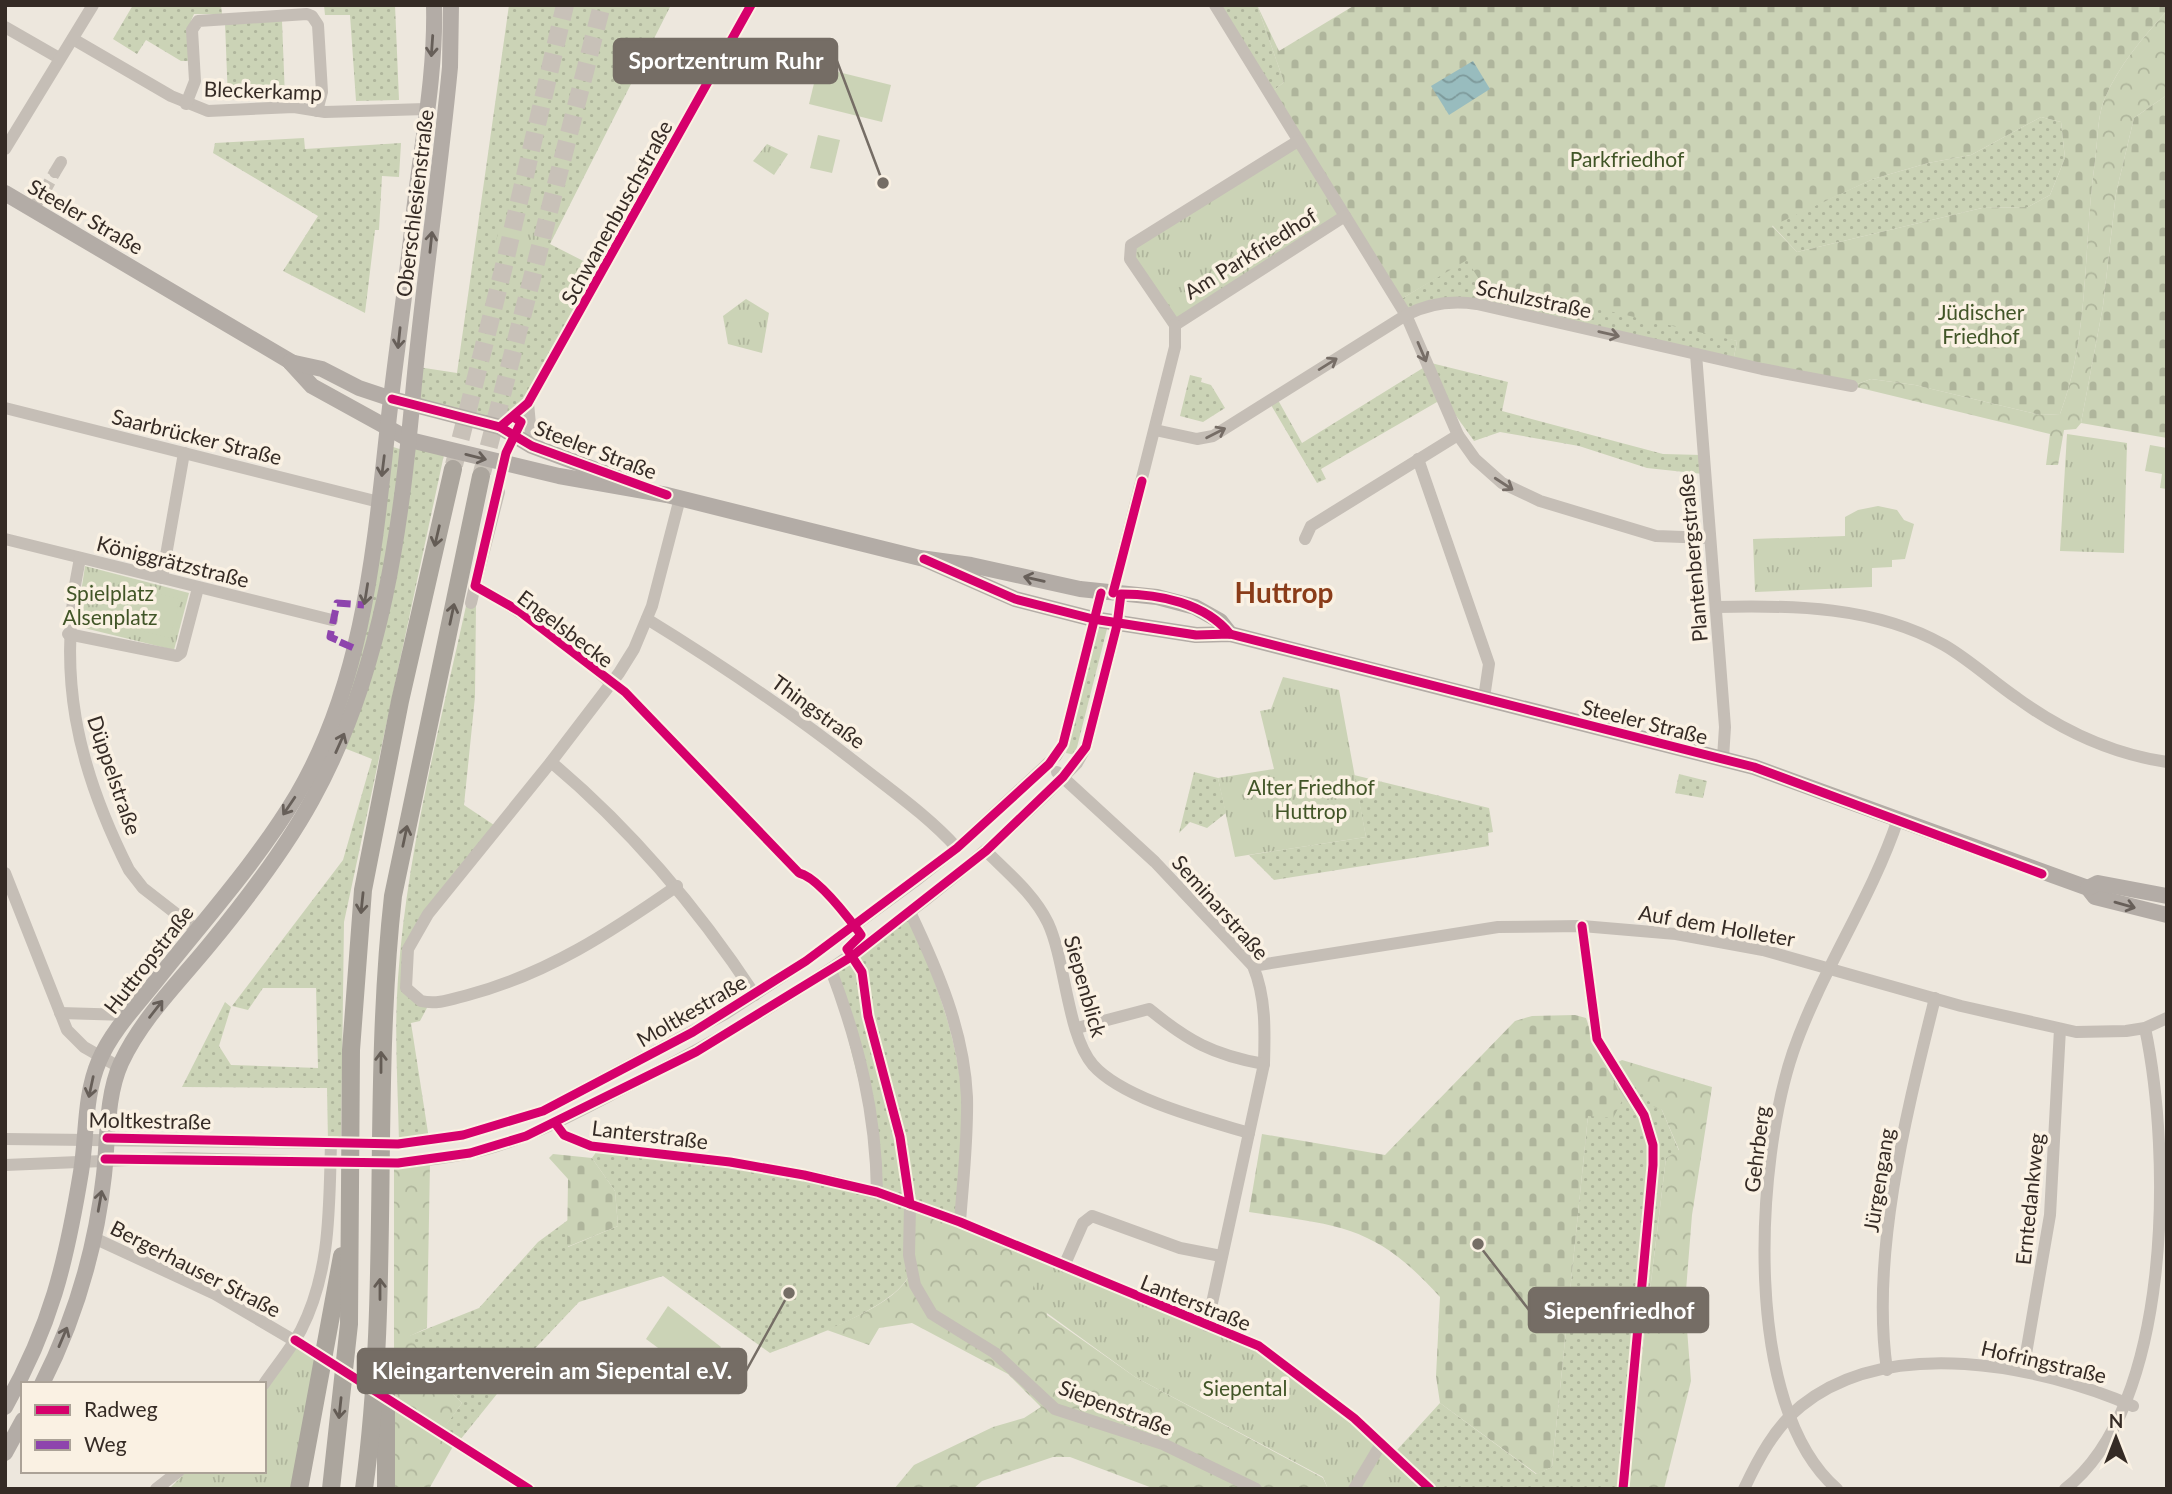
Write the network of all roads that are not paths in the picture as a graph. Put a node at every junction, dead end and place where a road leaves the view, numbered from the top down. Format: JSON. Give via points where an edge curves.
{"nodes":[{"id":1,"x":93,"y":5,"type":"edge"},
{"id":2,"x":434,"y":5,"type":"edge"},
{"id":3,"x":451,"y":5,"type":"edge"},
{"id":4,"x":751,"y":5,"type":"edge"},
{"id":5,"x":1215,"y":5,"type":"edge"},
{"id":6,"x":5,"y":27,"type":"edge"},
{"id":7,"x":73,"y":39,"type":"junction"},
{"id":8,"x":59,"y":58,"type":"junction"},
{"id":9,"x":186,"y":104,"type":"junction"},
{"id":10,"x":426,"y":109,"type":"junction"},
{"id":11,"x":317,"y":111,"type":"junction"},
{"id":12,"x":1298,"y":141,"type":"junction"},
{"id":13,"x":5,"y":149,"type":"edge"},
{"id":14,"x":44,"y":192,"type":"tunnel mouth"},
{"id":15,"x":5,"y":193,"type":"edge"},
{"id":16,"x":33,"y":209,"type":"junction"},
{"id":17,"x":1345,"y":216,"type":"junction"},
{"id":18,"x":1406,"y":315,"type":"junction"},
{"id":19,"x":1175,"y":325,"type":"junction"},
{"id":20,"x":1696,"y":354,"type":"junction"},
{"id":21,"x":290,"y":362,"type":"junction"},
{"id":22,"x":1852,"y":386,"type":"dead end"},
{"id":23,"x":528,"y":403,"type":"junction"},
{"id":24,"x":391,"y":405,"type":"junction"},
{"id":25,"x":413,"y":405,"type":"junction"},
{"id":26,"x":5,"y":408,"type":"edge"},
{"id":27,"x":500,"y":427,"type":"junction"},
{"id":28,"x":387,"y":430,"type":"junction"},
{"id":29,"x":1156,"y":430,"type":"junction"},
{"id":30,"x":1458,"y":435,"type":"junction"},
{"id":31,"x":410,"y":440,"type":"junction"},
{"id":32,"x":532,"y":446,"type":"junction"},
{"id":33,"x":184,"y":453,"type":"junction"},
{"id":34,"x":1418,"y":458,"type":"junction"},
{"id":35,"x":453,"y":469,"type":"tunnel mouth"},
{"id":36,"x":481,"y":476,"type":"tunnel mouth"},
{"id":37,"x":499,"y":492,"type":"dead end"},
{"id":38,"x":673,"y":497,"type":"junction"},
{"id":39,"x":379,"y":502,"type":"junction"},
{"id":40,"x":5,"y":538,"type":"edge"},
{"id":41,"x":1710,"y":538,"type":"junction"},
{"id":42,"x":1305,"y":539,"type":"dead end"},
{"id":43,"x":372,"y":557,"type":"junction"},
{"id":44,"x":80,"y":558,"type":"junction"},
{"id":45,"x":924,"y":558,"type":"junction"},
{"id":46,"x":392,"y":562,"type":"junction"},
{"id":47,"x":162,"y":578,"type":"junction"},
{"id":48,"x":475,"y":586,"type":"junction"},
{"id":49,"x":198,"y":588,"type":"junction"},
{"id":50,"x":1112,"y":593,"type":"junction"},
{"id":51,"x":471,"y":603,"type":"dead end"},
{"id":52,"x":1716,"y":607,"type":"junction"},
{"id":53,"x":648,"y":619,"type":"junction"},
{"id":54,"x":1093,"y":619,"type":"junction"},
{"id":55,"x":332,"y":620,"type":"dead end"},
{"id":56,"x":1117,"y":625,"type":"junction"},
{"id":57,"x":68,"y":634,"type":"junction"},
{"id":58,"x":1230,"y":634,"type":"junction"},
{"id":59,"x":611,"y":683,"type":"junction"},
{"id":60,"x":1484,"y":698,"type":"junction"},
{"id":61,"x":1723,"y":758,"type":"junction"},
{"id":62,"x":551,"y":762,"type":"junction"},
{"id":63,"x":2167,"y":762,"type":"edge"},
{"id":64,"x":1049,"y":764,"type":"junction"},
{"id":65,"x":1063,"y":777,"type":"junction"},
{"id":66,"x":1898,"y":819,"type":"junction"},
{"id":67,"x":957,"y":848,"type":"junction"},
{"id":68,"x":985,"y":850,"type":"junction"},
{"id":69,"x":6,"y":875,"type":"edge"},
{"id":70,"x":677,"y":886,"type":"junction"},
{"id":71,"x":2088,"y":888,"type":"junction"},
{"id":72,"x":2167,"y":896,"type":"edge"},
{"id":73,"x":910,"y":912,"type":"junction"},
{"id":74,"x":2167,"y":915,"type":"edge"},
{"id":75,"x":1582,"y":926,"type":"junction"},
{"id":76,"x":197,"y":930,"type":"junction"},
{"id":77,"x":1253,"y":966,"type":"junction"},
{"id":78,"x":1830,"y":968,"type":"junction"},
{"id":79,"x":831,"y":970,"type":"junction"},
{"id":80,"x":755,"y":995,"type":"junction"},
{"id":81,"x":1935,"y":998,"type":"junction"},
{"id":82,"x":60,"y":1013,"type":"junction"},
{"id":83,"x":128,"y":1015,"type":"junction"},
{"id":84,"x":2167,"y":1018,"type":"edge"},
{"id":85,"x":1077,"y":1028,"type":"junction"},
{"id":86,"x":2145,"y":1028,"type":"junction"},
{"id":87,"x":2060,"y":1029,"type":"junction"},
{"id":88,"x":100,"y":1057,"type":"junction"},
{"id":89,"x":1264,"y":1064,"type":"junction"},
{"id":90,"x":119,"y":1067,"type":"junction"},
{"id":91,"x":1631,"y":1097,"type":"dead end"},
{"id":92,"x":555,"y":1123,"type":"junction"},
{"id":93,"x":1249,"y":1133,"type":"junction"},
{"id":94,"x":85,"y":1138,"type":"junction"},
{"id":95,"x":107,"y":1138,"type":"junction"},
{"id":96,"x":5,"y":1139,"type":"edge"},
{"id":97,"x":329,"y":1143,"type":"junction"},
{"id":98,"x":105,"y":1159,"type":"junction"},
{"id":99,"x":83,"y":1161,"type":"junction"},
{"id":100,"x":5,"y":1165,"type":"edge"},
{"id":101,"x":329,"y":1166,"type":"junction"},
{"id":102,"x":877,"y":1192,"type":"junction"},
{"id":103,"x":910,"y":1204,"type":"joint"},
{"id":104,"x":350,"y":1218,"type":"junction"},
{"id":105,"x":94,"y":1238,"type":"junction"},
{"id":106,"x":1221,"y":1256,"type":"junction"},
{"id":107,"x":1064,"y":1266,"type":"junction"},
{"id":108,"x":380,"y":1320,"type":"junction"},
{"id":109,"x":1208,"y":1326,"type":"junction"},
{"id":110,"x":295,"y":1340,"type":"junction"},
{"id":111,"x":1887,"y":1370,"type":"junction"},
{"id":112,"x":2023,"y":1371,"type":"junction"},
{"id":113,"x":43,"y":1382,"type":"edge"},
{"id":114,"x":265,"y":1382,"type":"edge"},
{"id":115,"x":2133,"y":1406,"type":"junction"},
{"id":116,"x":5,"y":1407,"type":"edge"},
{"id":117,"x":1789,"y":1418,"type":"junction"},
{"id":118,"x":21,"y":1424,"type":"edge"},
{"id":119,"x":1381,"y":1444,"type":"junction"},
{"id":120,"x":5,"y":1453,"type":"edge"},
{"id":121,"x":1393,"y":1455,"type":"dead end"},
{"id":122,"x":176,"y":1473,"type":"edge"},
{"id":123,"x":156,"y":1489,"type":"edge"},
{"id":124,"x":299,"y":1489,"type":"edge"},
{"id":125,"x":331,"y":1489,"type":"edge"},
{"id":126,"x":364,"y":1489,"type":"edge"},
{"id":127,"x":386,"y":1489,"type":"edge"},
{"id":128,"x":529,"y":1489,"type":"edge"},
{"id":129,"x":1256,"y":1489,"type":"edge"},
{"id":130,"x":1354,"y":1489,"type":"edge"},
{"id":131,"x":1744,"y":1489,"type":"edge"},
{"id":132,"x":1837,"y":1489,"type":"edge"},
{"id":133,"x":2065,"y":1489,"type":"edge"}],
"edges":[{"from":1,"to":7,"type":"street"},
{"from":2,"to":10,"type":"main road","name":"Oberschlesienstraße","one_way":true},
{"from":25,"to":3,"type":"main road","name":"Oberschlesienstraße","one_way":true,"via":[[450,67]]},
{"from":4,"to":23,"type":"street","name":"Schwanenbuschstraße"},
{"from":5,"to":12,"type":"street","name":"Am Parkfriedhof"},
{"from":6,"to":8,"type":"street"},
{"from":7,"to":8,"type":"street"},
{"from":7,"to":9,"type":"street","name":"Bleckerkamp"},
{"from":8,"to":13,"type":"street"},
{"from":9,"to":11,"type":"street","name":"Bleckerkamp","via":[[208,111],[294,107]]},
{"from":9,"to":11,"type":"street","via":[[195,81],[192,30],[198,21],[307,14],[318,25],[321,92]]},
{"from":10,"to":11,"type":"street","name":"Bleckerkamp"},
{"from":10,"to":24,"type":"main road","name":"Oberschlesienstraße","one_way":true},
{"from":12,"to":17,"type":"street","name":"Am Parkfriedhof"},
{"from":12,"to":19,"type":"street","name":"Am Parkfriedhof","via":[[1131,245],[1130,258]]},
{"from":14,"to":16,"type":"street"},
{"from":15,"to":16,"type":"main road","name":"Steeler Straße"},
{"from":16,"to":21,"type":"main road","name":"Steeler Straße"},
{"from":17,"to":18,"type":"street","name":"Am Parkfriedhof"},
{"from":17,"to":19,"type":"street","name":"Am Parkfriedhof"},
{"from":18,"to":20,"type":"street","name":"Schulzstraße","one_way":true,"via":[[1435,303],[1465,302]]},
{"from":29,"to":18,"type":"street","name":"Schulzstraße","one_way":true,"via":[[1197,439],[1213,436]]},
{"from":18,"to":30,"type":"street","name":"Am Parkfriedhof","one_way":true},
{"from":19,"to":29,"type":"street","via":[[1175,347]]},
{"from":20,"to":22,"type":"street","name":"Schulzstraße"},
{"from":20,"to":41,"type":"street","name":"Plantenbergstraße"},
{"from":21,"to":24,"type":"main road","name":"Steeler Straße","via":[[322,369]]},
{"from":21,"to":28,"type":"main road","name":"Steeler Straße","via":[[312,386]]},
{"from":23,"to":27,"type":"street","name":"Schwanenbuschstraße"},
{"from":23,"to":32,"type":"street"},
{"from":24,"to":25,"type":"main road","name":"Steeler Straße"},
{"from":24,"to":28,"type":"main road","name":"Huttropstraße"},
{"from":25,"to":27,"type":"main road","name":"Steeler Straße"},
{"from":25,"to":31,"type":"main road","name":"Huttropstraße"},
{"from":26,"to":33,"type":"street","name":"Saarbrücker Straße"},
{"from":27,"to":32,"type":"main road","name":"Steeler Straße"},
{"from":28,"to":31,"type":"main road","name":"Steeler Straße"},
{"from":28,"to":39,"type":"main road","name":"Huttropstraße","one_way":true},
{"from":29,"to":50,"type":"street"},
{"from":30,"to":34,"type":"street"},
{"from":30,"to":41,"type":"street","name":"Am Parkfriedhof","one_way":true,"via":[[1485,470],[1532,498],[1656,536]]},
{"from":31,"to":38,"type":"main road","name":"Steeler Straße","one_way":true,"via":[[559,476]]},
{"from":31,"to":46,"type":"main road","name":"Huttropstraße"},
{"from":32,"to":38,"type":"main road","name":"Steeler Straße"},
{"from":33,"to":39,"type":"street","name":"Saarbrücker Straße"},
{"from":33,"to":47,"type":"street"},
{"from":34,"to":42,"type":"street","via":[[1311,526]]},
{"from":34,"to":60,"type":"street","via":[[1489,664]]},
{"from":35,"to":104,"type":"highway","one_way":true,"via":[[363,890],[351,1050]]},
{"from":108,"to":36,"type":"highway","one_way":true,"via":[[382,1051],[393,896]]},
{"from":37,"to":48,"type":"street"},
{"from":38,"to":45,"type":"main road","name":"Steeler Straße"},
{"from":38,"to":53,"type":"street","name":"Engelsbecke"},
{"from":39,"to":43,"type":"main road","name":"Huttropstraße"},
{"from":40,"to":44,"type":"street","name":"Königgrätzstraße"},
{"from":41,"to":52,"type":"street","name":"Plantenbergstraße"},
{"from":43,"to":46,"type":"street"},
{"from":43,"to":76,"type":"main road","name":"Huttropstraße","one_way":true,"via":[[356,649],[324,740],[274,830]]},
{"from":44,"to":47,"type":"street","name":"Königgrätzstraße"},
{"from":44,"to":57,"type":"street","name":"Düppelstraße"},
{"from":50,"to":45,"type":"main road","name":"Steeler Straße","one_way":true},
{"from":45,"to":54,"type":"main road","name":"Steeler Straße","via":[[1015,599]]},
{"from":90,"to":46,"type":"main road","name":"Huttropstraße","one_way":true,"via":[[149,1017],[266,872],[312,800],[356,705]]},
{"from":47,"to":49,"type":"street","name":"Königgrätzstraße"},
{"from":48,"to":51,"type":"street"},
{"from":48,"to":59,"type":"street","name":"Engelsbecke","via":[[555,636]]},
{"from":49,"to":55,"type":"street","name":"Königgrätzstraße"},
{"from":49,"to":57,"type":"street","via":[[177,656]]},
{"from":50,"to":54,"type":"street","name":"Moltkestraße"},
{"from":50,"to":56,"type":"street","name":"Moltkestraße"},
{"from":50,"to":58,"type":"main road","name":"Steeler Straße","via":[[1157,597],[1195,607],[1220,621]]},
{"from":52,"to":61,"type":"street","name":"Plantenbergstraße","via":[[1726,727]]},
{"from":52,"to":63,"type":"street","via":[[1819,609],[1903,627],[1943,645],[2072,732]]},
{"from":53,"to":59,"type":"street","name":"Engelsbecke"},
{"from":53,"to":67,"type":"street","name":"Thingstraße","via":[[819,733]]},
{"from":54,"to":56,"type":"main road","name":"Steeler Straße"},
{"from":54,"to":64,"type":"street","name":"Moltkestraße","via":[[1063,744]]},
{"from":56,"to":58,"type":"main road","name":"Steeler Straße","via":[[1196,635]]},
{"from":56,"to":65,"type":"street","name":"Moltkestraße","via":[[1086,747]]},
{"from":57,"to":76,"type":"street","name":"Düppelstraße","via":[[76,730],[115,839],[143,888]]},
{"from":58,"to":60,"type":"main road","name":"Steeler Straße"},
{"from":59,"to":62,"type":"street","name":"Engelsbecke"},
{"from":60,"to":61,"type":"main road","name":"Steeler Straße"},
{"from":61,"to":66,"type":"main road","name":"Steeler Straße"},
{"from":62,"to":70,"type":"street","via":[[630,834]]},
{"from":62,"to":70,"type":"street","name":"Engelsbecke","via":[[420,927],[408,949],[408,992],[421,1001],[442,1002],[534,973],[600,939]]},
{"from":64,"to":65,"type":"street","name":"Seminarstraße"},
{"from":64,"to":67,"type":"street","name":"Moltkestraße"},
{"from":65,"to":68,"type":"street","name":"Moltkestraße"},
{"from":65,"to":77,"type":"street","name":"Seminarstraße","via":[[1155,862]]},
{"from":66,"to":71,"type":"main road","name":"Steeler Straße"},
{"from":66,"to":78,"type":"street","name":"Gehrberg"},
{"from":67,"to":80,"type":"street","name":"Moltkestraße","via":[[855,927]]},
{"from":68,"to":73,"type":"street","name":"Moltkestraße"},
{"from":68,"to":85,"type":"street","name":"Siepenblick","via":[[1029,893],[1048,924]]},
{"from":69,"to":82,"type":"street"},
{"from":70,"to":80,"type":"street"},
{"from":71,"to":72,"type":"main road","name":"Steeler Straße","via":[[2098,883]]},
{"from":71,"to":74,"type":"main road","name":"Steeler Straße","one_way":true,"via":[[2095,897]]},
{"from":73,"to":79,"type":"street","name":"Moltkestraße"},
{"from":73,"to":107,"type":"street","name":"Lanterstraße","via":[[940,976],[958,1039],[967,1097],[960,1222]]},
{"from":75,"to":77,"type":"street","name":"Auf dem Holleter","via":[[1498,927]]},
{"from":75,"to":78,"type":"street","name":"Auf dem Holleter","via":[[1718,941]]},
{"from":75,"to":91,"type":"street","via":[[1598,1039]]},
{"from":76,"to":83,"type":"main road","name":"Huttropstraße"},
{"from":77,"to":89,"type":"street","name":"Seminarstraße","via":[[1263,1005]]},
{"from":78,"to":81,"type":"street","name":"Auf dem Holleter"},
{"from":78,"to":117,"type":"street","name":"Gehrberg","via":[[1786,1077],[1770,1185],[1766,1314],[1774,1367]]},
{"from":79,"to":92,"type":"street","name":"Moltkestraße","via":[[696,1052]]},
{"from":79,"to":102,"type":"street","via":[[865,1073],[877,1152]]},
{"from":80,"to":97,"type":"street","name":"Moltkestraße","bridge":true,"via":[[543,1111],[485,1129],[398,1144]]},
{"from":81,"to":87,"type":"street","name":"Auf dem Holleter"},
{"from":81,"to":111,"type":"street","name":"Jürgengang","via":[[1894,1194],[1884,1296]]},
{"from":82,"to":83,"type":"street"},
{"from":82,"to":88,"type":"street","via":[[74,1039]]},
{"from":83,"to":88,"type":"main road","name":"Huttropstraße"},
{"from":84,"to":86,"type":"street","name":"Auf dem Holleter"},
{"from":85,"to":89,"type":"street","via":[[1149,1009],[1195,1044]]},
{"from":85,"to":93,"type":"street","name":"Siepenblick","via":[[1087,1057],[1116,1082],[1170,1108]]},
{"from":86,"to":87,"type":"street","name":"Auf dem Holleter","via":[[2102,1033]]},
{"from":86,"to":115,"type":"street","via":[[2162,1128],[2166,1210],[2152,1341]]},
{"from":87,"to":112,"type":"street","name":"Erntedankweg","via":[[2049,1215]]},
{"from":88,"to":90,"type":"street"},
{"from":88,"to":94,"type":"main road","name":"Huttropstraße","one_way":true,"via":[[90,1088]]},
{"from":89,"to":93,"type":"street","name":"Seminarstraße"},
{"from":90,"to":95,"type":"main road","name":"Huttropstraße"},
{"from":92,"to":101,"type":"street","name":"Moltkestraße","bridge":true,"via":[[488,1149],[398,1163]]},
{"from":92,"to":102,"type":"street","name":"Lanterstraße","via":[[564,1135],[591,1146],[768,1167]]},
{"from":93,"to":106,"type":"street","name":"Seminarstraße"},
{"from":94,"to":95,"type":"street","name":"Moltkestraße"},
{"from":94,"to":96,"type":"street","name":"Moltkestraße"},
{"from":94,"to":99,"type":"main road","name":"Huttropstraße"},
{"from":95,"to":97,"type":"street","name":"Moltkestraße"},
{"from":95,"to":98,"type":"main road","name":"Huttropstraße"},
{"from":97,"to":101,"type":"street","bridge":true},
{"from":98,"to":99,"type":"street","name":"Moltkestraße"},
{"from":98,"to":101,"type":"street","name":"Moltkestraße"},
{"from":105,"to":98,"type":"main road","name":"Huttropstraße","one_way":true},
{"from":99,"to":100,"type":"street","name":"Moltkestraße"},
{"from":99,"to":116,"type":"main road","name":"Huttropstraße","via":[[62,1276],[31,1361]]},
{"from":101,"to":110,"type":"street","via":[[323,1268]]},
{"from":102,"to":103,"type":"street","name":"Lanterstraße"},
{"from":103,"to":129,"type":"street","name":"Siepenstraße","via":[[913,1277],[923,1302],[937,1318],[995,1353],[1052,1407],[1155,1441]]},
{"from":104,"to":124,"type":"highway"},
{"from":104,"to":125,"type":"highway","one_way":true,"via":[[349,1324]]},
{"from":105,"to":110,"type":"street","name":"Bergerhauser Straße","via":[[215,1294]]},
{"from":113,"to":105,"type":"main road","name":"Huttropstraße","one_way":true,"via":[[71,1319]]},
{"from":106,"to":107,"type":"street","via":[[1180,1248],[1093,1216],[1083,1223]]},
{"from":106,"to":109,"type":"street","name":"Seminarstraße"},
{"from":107,"to":109,"type":"street","name":"Lanterstraße"},
{"from":108,"to":126,"type":"highway"},
{"from":108,"to":127,"type":"highway","via":[[387,1374]]},
{"from":109,"to":119,"type":"street","name":"Lanterstraße","via":[[1275,1355]]},
{"from":110,"to":114,"type":"street"},
{"from":110,"to":128,"type":"street","name":"Bergerhauser Straße","bridge":true},
{"from":111,"to":112,"type":"street","name":"Hofringstraße","via":[[1961,1361]]},
{"from":111,"to":117,"type":"street","name":"Hofringstraße","via":[[1836,1386]]},
{"from":112,"to":115,"type":"street","name":"Hofringstraße"},
{"from":115,"to":133,"type":"street","via":[[2110,1446]]},
{"from":117,"to":131,"type":"street","name":"Hofringstraße","via":[[1768,1444]]},
{"from":117,"to":132,"type":"street","name":"Gehrberg","via":[[1813,1462]]},
{"from":118,"to":120,"type":"main road"},
{"from":119,"to":121,"type":"street","name":"Lanterstraße"},
{"from":119,"to":130,"type":"street"},
{"from":122,"to":123,"type":"street"}]}
